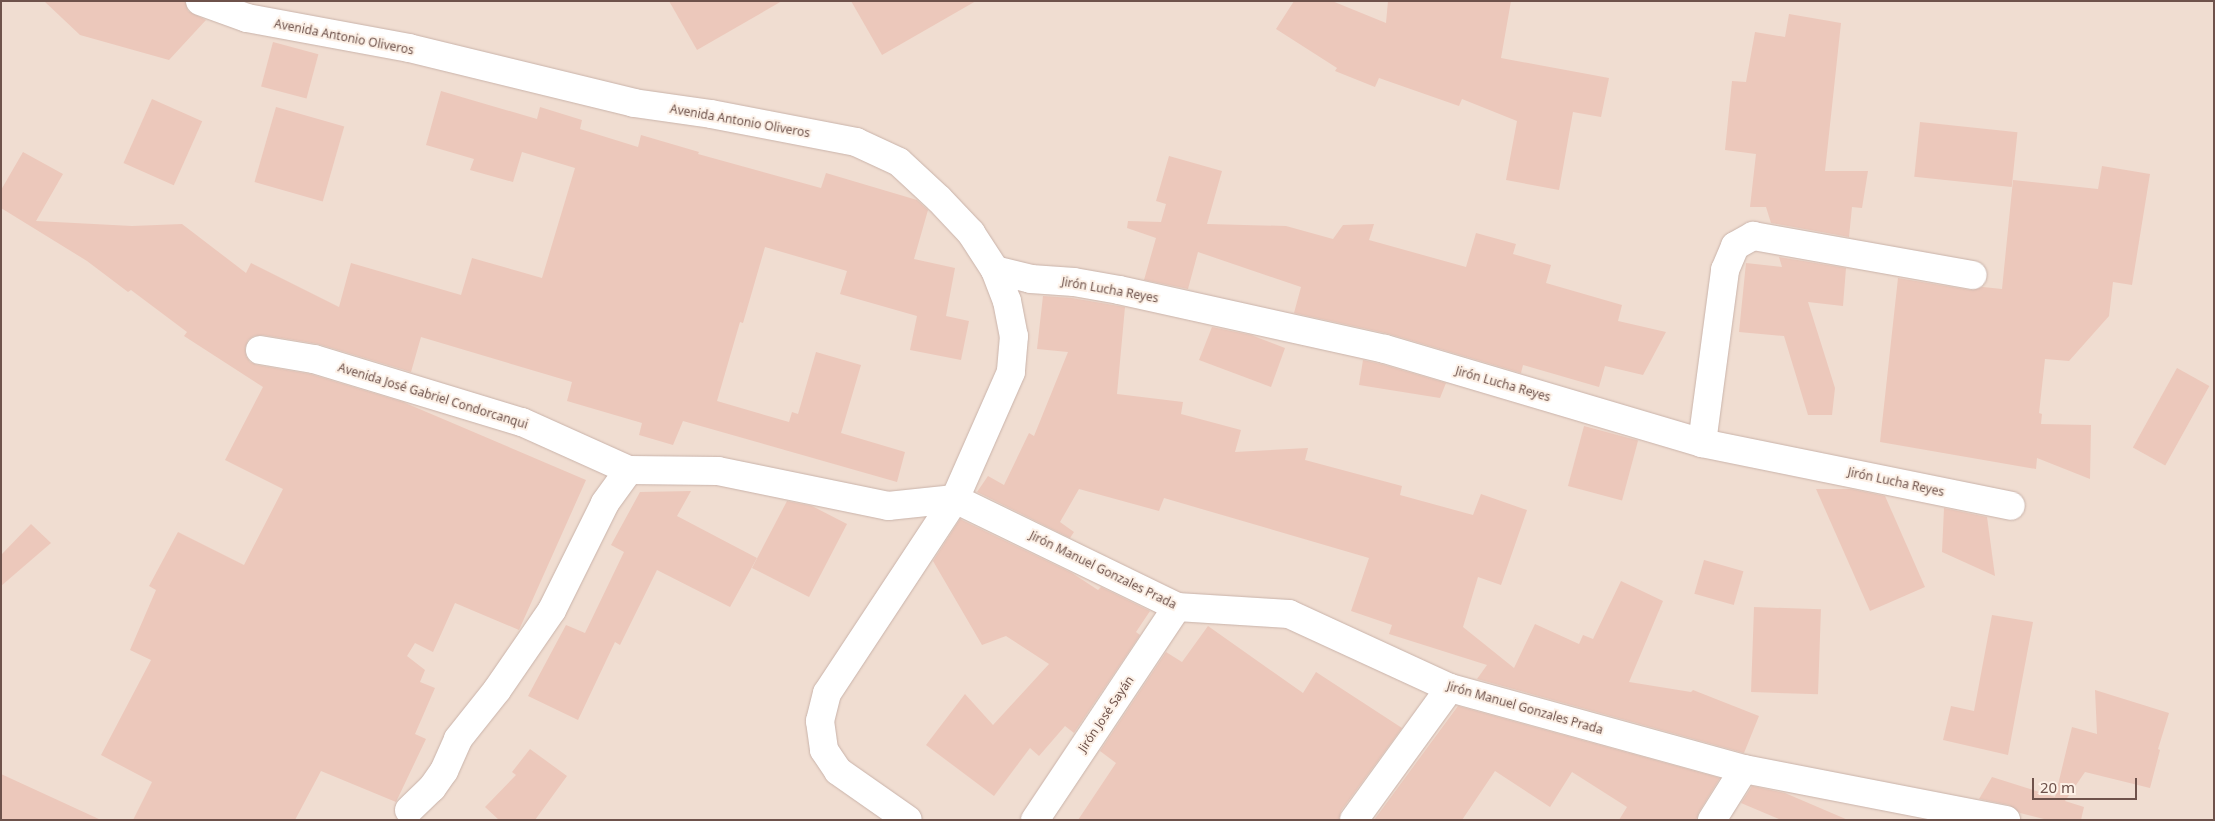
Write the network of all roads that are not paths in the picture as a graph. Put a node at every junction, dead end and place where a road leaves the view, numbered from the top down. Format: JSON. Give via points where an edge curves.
{"nodes":[{"id":1,"x":200,"y":1,"type":"edge"},
{"id":2,"x":995,"y":270,"type":"junction"},
{"id":3,"x":1973,"y":275,"type":"dead end"},
{"id":4,"x":260,"y":350,"type":"dead end"},
{"id":5,"x":1702,"y":443,"type":"junction"},
{"id":6,"x":629,"y":470,"type":"junction"},
{"id":7,"x":955,"y":499,"type":"junction"},
{"id":8,"x":2011,"y":506,"type":"dead end"},
{"id":9,"x":1177,"y":607,"type":"junction"},
{"id":10,"x":1450,"y":688,"type":"junction"},
{"id":11,"x":1744,"y":769,"type":"junction"},
{"id":12,"x":409,"y":810,"type":"dead end"},
{"id":13,"x":908,"y":820,"type":"edge"},
{"id":14,"x":1035,"y":820,"type":"edge"},
{"id":15,"x":1354,"y":820,"type":"edge"},
{"id":16,"x":1712,"y":820,"type":"edge"},
{"id":17,"x":2006,"y":820,"type":"edge"}],
"edges":[{"from":1,"to":2,"type":"street","name":"Avenida Antonio Oliveros","via":[[247,18],[408,48],[634,103],[856,142],[899,162],[971,234]]},
{"from":2,"to":5,"type":"street","name":"Jirón Lucha Reyes","via":[[1030,279],[1120,290],[1385,349]]},
{"from":2,"to":7,"type":"street","name":"Avenida Antonio Oliveros","via":[[1007,301],[1014,336],[1011,372]]},
{"from":3,"to":5,"type":"street","via":[[1753,236],[1734,246],[1725,270]]},
{"from":4,"to":6,"type":"street","name":"Avenida José Gabriel Condorcanqui","via":[[314,359],[522,422]]},
{"from":5,"to":8,"type":"street","name":"Jirón Lucha Reyes"},
{"from":6,"to":7,"type":"street","name":"Avenida José Gabriel Condorcanqui","via":[[718,471],[888,506]]},
{"from":6,"to":12,"type":"street","via":[[606,503],[552,610],[498,690],[458,739],[444,771],[432,788]]},
{"from":7,"to":9,"type":"street","name":"Jirón Manuel Gonzales Prada"},
{"from":7,"to":13,"type":"street","name":"Avenida Antonio Oliveros","via":[[827,693],[820,721],[824,750],[838,771]]},
{"from":9,"to":10,"type":"street","name":"Jirón Manuel Gonzales Prada","via":[[1289,614]]},
{"from":9,"to":14,"type":"street","name":"Jirón José Sayán"},
{"from":10,"to":11,"type":"street","name":"Jirón Manuel Gonzales Prada"},
{"from":10,"to":15,"type":"street"},
{"from":11,"to":16,"type":"street"},
{"from":11,"to":17,"type":"street","name":"Jirón Manuel Gonzales Prada"}]}
